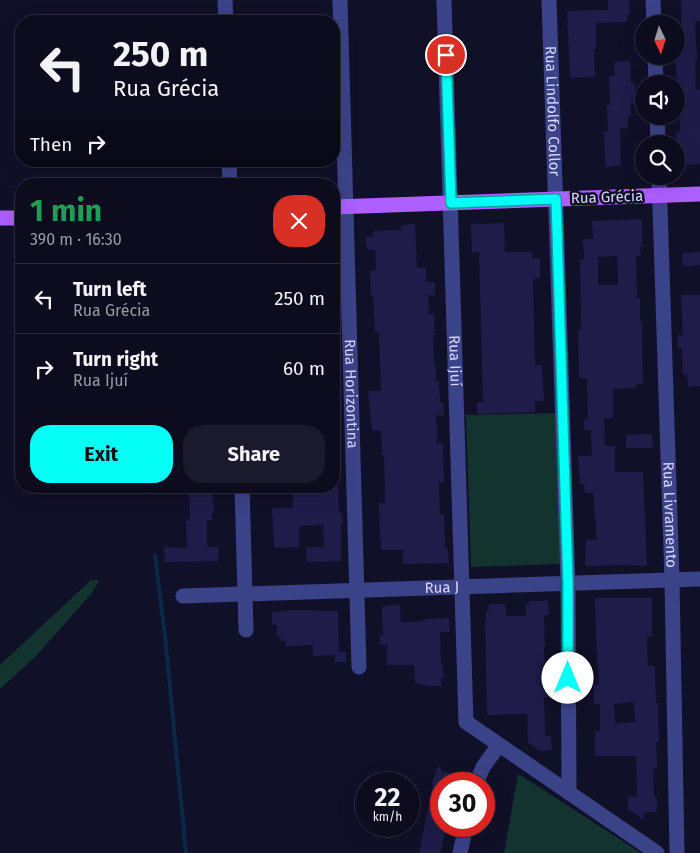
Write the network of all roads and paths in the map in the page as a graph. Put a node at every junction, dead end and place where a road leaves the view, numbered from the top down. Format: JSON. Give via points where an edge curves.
{"nodes":[{"id":1,"x":225,"y":0,"type":"edge"},
{"id":2,"x":340,"y":0,"type":"edge"},
{"id":3,"x":444,"y":0,"type":"edge"},
{"id":4,"x":549,"y":0,"type":"edge"},
{"id":5,"x":653,"y":0,"type":"edge"},
{"id":6,"x":226,"y":15,"type":"edge"},
{"id":7,"x":654,"y":15,"type":"edge"},
{"id":8,"x":659,"y":185,"type":"edge"},
{"id":9,"x":700,"y":194,"type":"edge"},
{"id":10,"x":660,"y":196,"type":"junction"},
{"id":11,"x":556,"y":199,"type":"junction"},
{"id":12,"x":451,"y":203,"type":"junction"},
{"id":13,"x":340,"y":207,"type":"edge"},
{"id":14,"x":0,"y":218,"type":"edge"},
{"id":15,"x":15,"y":218,"type":"edge"},
{"id":16,"x":242,"y":493,"type":"edge"},
{"id":17,"x":700,"y":579,"type":"edge"},
{"id":18,"x":672,"y":580,"type":"junction"},
{"id":19,"x":568,"y":584,"type":"junction"},
{"id":20,"x":462,"y":587,"type":"junction"},
{"id":21,"x":358,"y":590,"type":"junction"},
{"id":22,"x":246,"y":594,"type":"junction"},
{"id":23,"x":183,"y":596,"type":"dead end"},
{"id":24,"x":246,"y":630,"type":"dead end"},
{"id":25,"x":359,"y":668,"type":"dead end"},
{"id":26,"x":499,"y":745,"type":"junction"},
{"id":27,"x":481,"y":772,"type":"edge"},
{"id":28,"x":569,"y":792,"type":"junction"},
{"id":29,"x":464,"y":837,"type":"edge"},
{"id":30,"x":460,"y":853,"type":"edge"},
{"id":31,"x":657,"y":853,"type":"edge"},
{"id":32,"x":677,"y":853,"type":"edge"}],
"edges":[{"from":1,"to":6,"type":"street"},
{"from":2,"to":13,"type":"street","name":"Rua Horizontina"},
{"from":3,"to":12,"type":"street","name":"Rua Ijuí"},
{"from":4,"to":11,"type":"street","name":"Rua Lindolfo Collor"},
{"from":5,"to":7,"type":"street"},
{"from":8,"to":10,"type":"street","name":"Rua Livramento"},
{"from":9,"to":10,"type":"main road","name":"Rua Grécia"},
{"from":10,"to":11,"type":"main road","name":"Rua Grécia"},
{"from":10,"to":18,"type":"street","name":"Rua Livramento"},
{"from":11,"to":12,"type":"main road","name":"Rua Grécia"},
{"from":11,"to":19,"type":"street","name":"Rua Lindolfo Collor"},
{"from":12,"to":13,"type":"main road","name":"Rua Grécia"},
{"from":12,"to":20,"type":"street","name":"Rua Ijuí"},
{"from":13,"to":21,"type":"street","name":"Rua Horizontina"},
{"from":14,"to":15,"type":"main road"},
{"from":16,"to":22,"type":"street"},
{"from":17,"to":18,"type":"street","name":"Rua J"},
{"from":18,"to":19,"type":"street","name":"Rua J"},
{"from":18,"to":32,"type":"street","name":"Rua Livramento"},
{"from":19,"to":20,"type":"street","name":"Rua J"},
{"from":19,"to":28,"type":"street","name":"Rua Lindolfo Collor"},
{"from":20,"to":21,"type":"street","name":"Rua J"},
{"from":20,"to":26,"type":"street","name":"Rua Ijuí","via":[[466,722]]},
{"from":21,"to":22,"type":"street","name":"Rua J"},
{"from":21,"to":25,"type":"street","name":"Rua Horizontina"},
{"from":22,"to":23,"type":"street","name":"Rua J"},
{"from":22,"to":24,"type":"street"},
{"from":26,"to":27,"type":"street"},
{"from":26,"to":28,"type":"street"},
{"from":28,"to":31,"type":"street"},
{"from":29,"to":30,"type":"street"}]}
